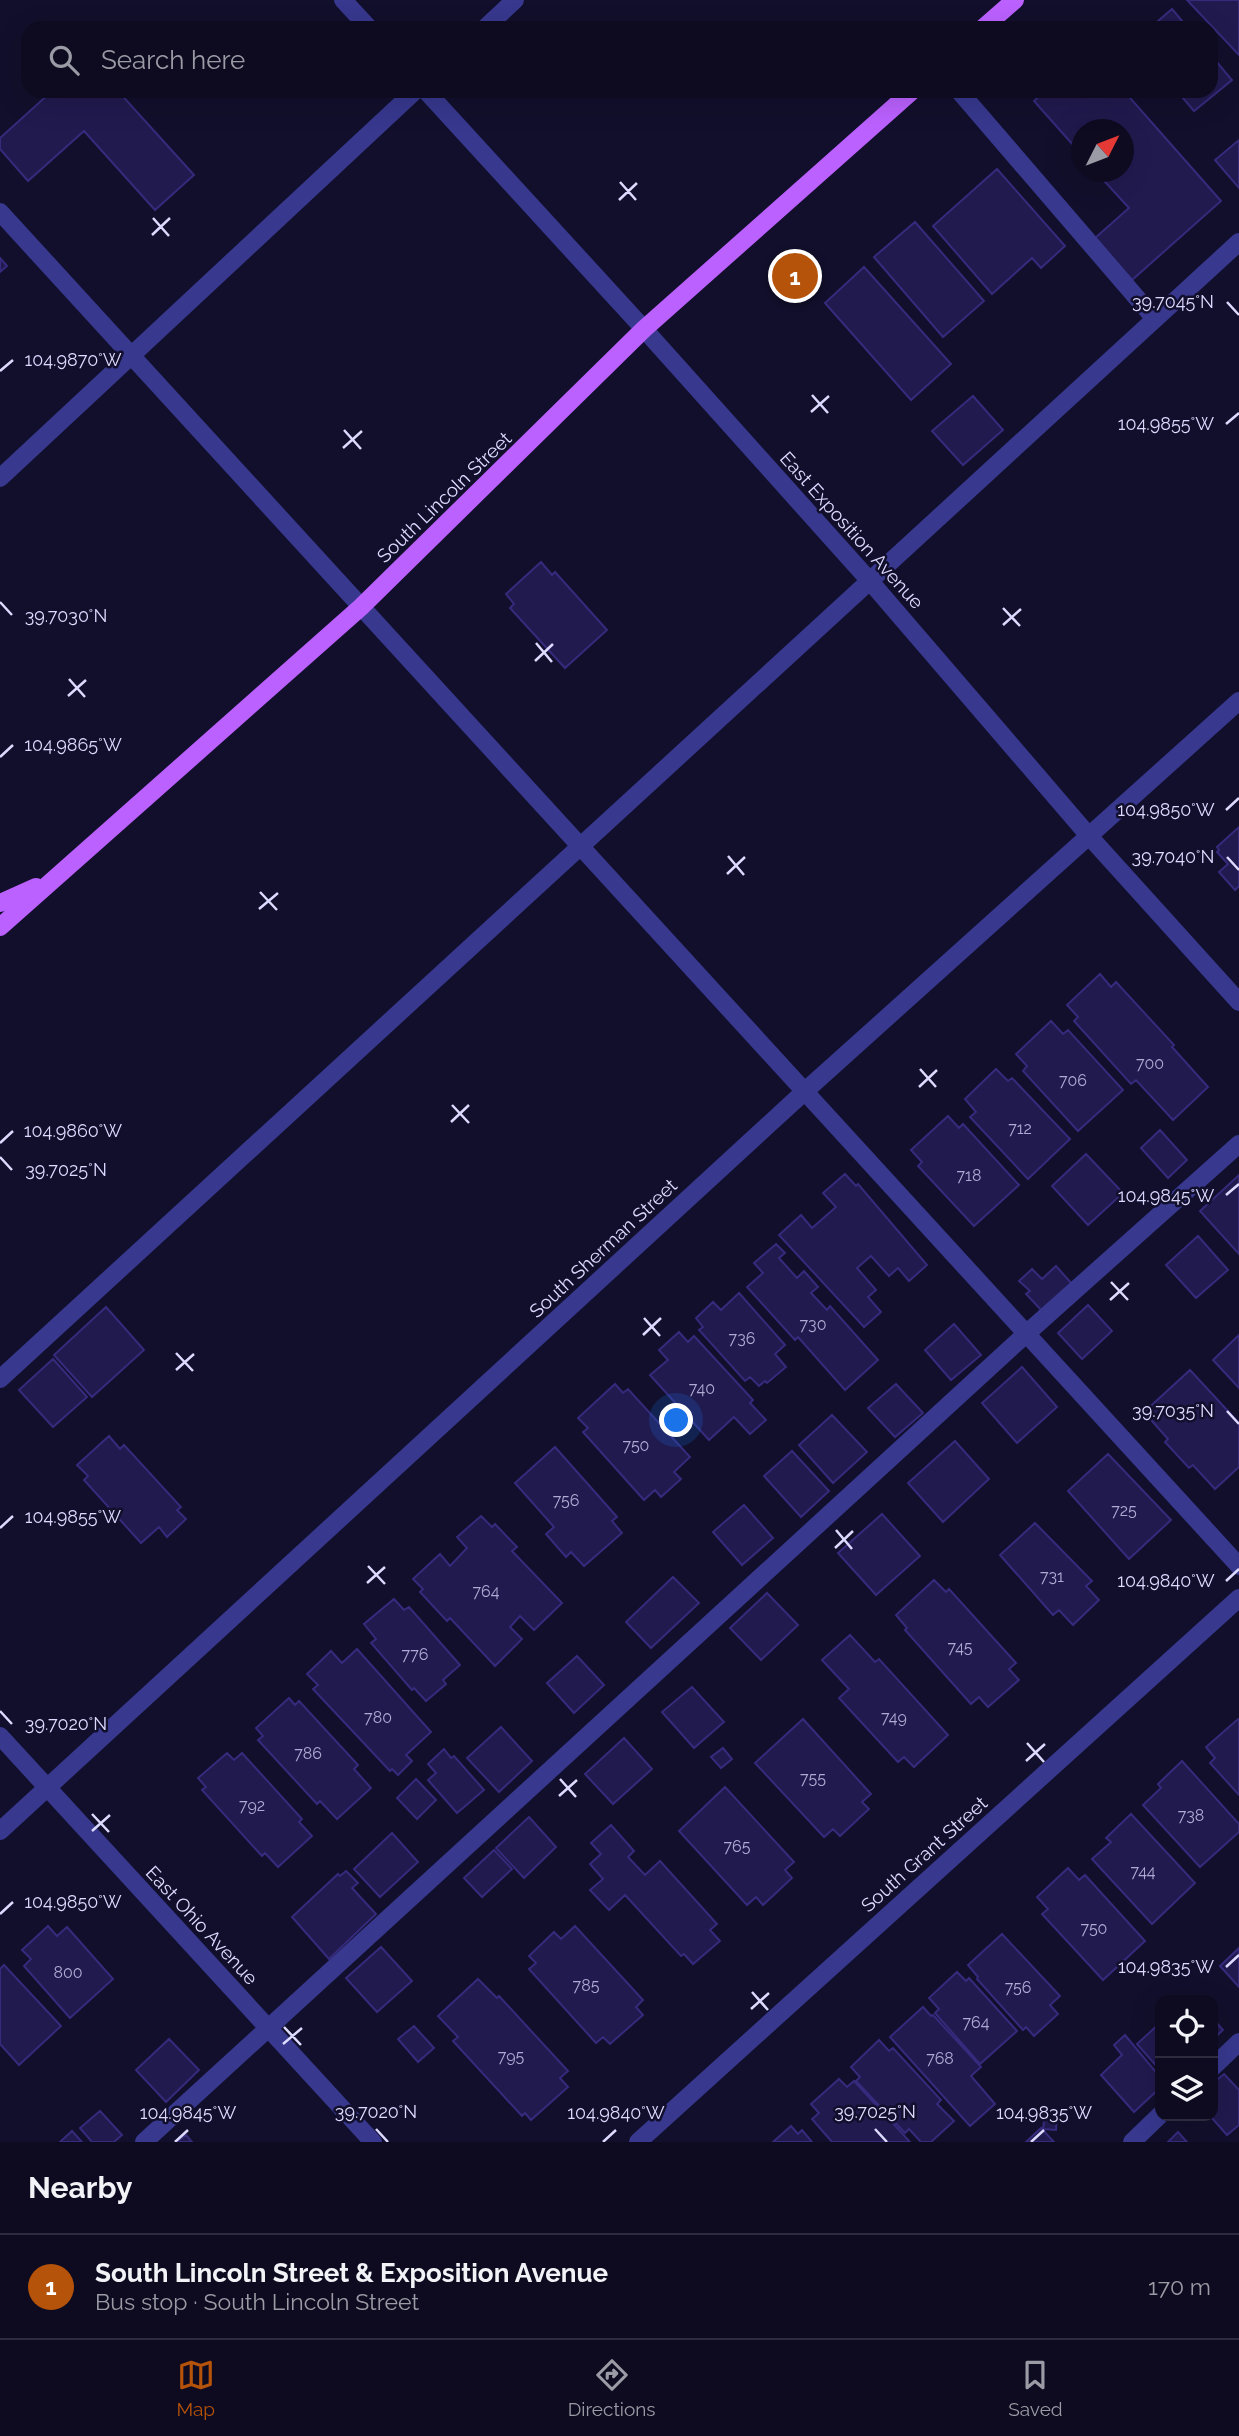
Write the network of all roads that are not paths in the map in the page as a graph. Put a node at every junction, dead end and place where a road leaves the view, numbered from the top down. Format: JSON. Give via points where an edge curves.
{"nodes":[{"id":1,"x":343,"y":0,"type":"edge"},
{"id":2,"x":516,"y":0,"type":"edge"},
{"id":3,"x":1015,"y":0,"type":"edge"},
{"id":4,"x":362,"y":21,"type":"edge"},
{"id":5,"x":493,"y":21,"type":"edge"},
{"id":6,"x":991,"y":21,"type":"edge"},
{"id":7,"x":407,"y":98,"type":"edge"},
{"id":8,"x":432,"y":98,"type":"edge"},
{"id":9,"x":904,"y":98,"type":"edge"},
{"id":10,"x":965,"y":98,"type":"edge"},
{"id":11,"x":0,"y":212,"type":"edge"},
{"id":12,"x":1239,"y":243,"type":"edge"},
{"id":13,"x":1155,"y":319,"type":"junction"},
{"id":14,"x":644,"y":329,"type":"junction"},
{"id":15,"x":131,"y":355,"type":"junction"},
{"id":16,"x":0,"y":478,"type":"edge"},
{"id":17,"x":869,"y":580,"type":"junction"},
{"id":18,"x":361,"y":607,"type":"junction"},
{"id":19,"x":1239,"y":701,"type":"edge"},
{"id":20,"x":1090,"y":836,"type":"junction"},
{"id":21,"x":580,"y":846,"type":"junction"},
{"id":22,"x":49,"y":882,"type":"junction"},
{"id":23,"x":0,"y":903,"type":"edge"},
{"id":24,"x":0,"y":927,"type":"edge"},
{"id":25,"x":1239,"y":1002,"type":"edge"},
{"id":26,"x":804,"y":1092,"type":"junction"},
{"id":27,"x":1239,"y":1144,"type":"edge"},
{"id":28,"x":1026,"y":1334,"type":"junction"},
{"id":29,"x":0,"y":1379,"type":"edge"},
{"id":30,"x":1239,"y":1566,"type":"edge"},
{"id":31,"x":1239,"y":1598,"type":"edge"},
{"id":32,"x":0,"y":1736,"type":"edge"},
{"id":33,"x":47,"y":1787,"type":"junction"},
{"id":34,"x":0,"y":1831,"type":"edge"},
{"id":35,"x":268,"y":2027,"type":"junction"},
{"id":36,"x":1239,"y":2042,"type":"edge"},
{"id":37,"x":1218,"y":2062,"type":"edge"},
{"id":38,"x":1155,"y":2120,"type":"edge"},
{"id":39,"x":144,"y":2142,"type":"edge"},
{"id":40,"x":373,"y":2142,"type":"edge"},
{"id":41,"x":638,"y":2142,"type":"edge"},
{"id":42,"x":1132,"y":2142,"type":"edge"}],
"edges":[{"from":1,"to":4,"type":"street"},
{"from":2,"to":5,"type":"street"},
{"from":3,"to":6,"type":"main road"},
{"from":7,"to":15,"type":"street"},
{"from":8,"to":14,"type":"street","name":"East Exposition Avenue"},
{"from":9,"to":14,"type":"main road","name":"South Lincoln Street"},
{"from":10,"to":13,"type":"street"},
{"from":11,"to":15,"type":"street"},
{"from":12,"to":13,"type":"street"},
{"from":13,"to":17,"type":"street"},
{"from":14,"to":17,"type":"street","name":"East Exposition Avenue"},
{"from":14,"to":18,"type":"main road","name":"South Lincoln Street"},
{"from":15,"to":16,"type":"street"},
{"from":15,"to":18,"type":"street"},
{"from":17,"to":20,"type":"street","name":"East Exposition Avenue"},
{"from":17,"to":21,"type":"street"},
{"from":18,"to":21,"type":"street"},
{"from":18,"to":22,"type":"main road","name":"South Lincoln Street"},
{"from":19,"to":20,"type":"street","name":"South Sherman Street"},
{"from":20,"to":25,"type":"street","name":"East Exposition Avenue"},
{"from":20,"to":26,"type":"street","name":"South Sherman Street"},
{"from":21,"to":26,"type":"street"},
{"from":21,"to":29,"type":"street"},
{"from":22,"to":23,"type":"main road"},
{"from":22,"to":24,"type":"main road","name":"South Lincoln Street"},
{"from":26,"to":28,"type":"street"},
{"from":26,"to":33,"type":"street","name":"South Sherman Street"},
{"from":27,"to":28,"type":"street"},
{"from":28,"to":30,"type":"street"},
{"from":28,"to":35,"type":"street"},
{"from":31,"to":41,"type":"street","name":"South Grant Street"},
{"from":32,"to":33,"type":"street","name":"East Ohio Avenue"},
{"from":33,"to":34,"type":"street","name":"South Sherman Street"},
{"from":33,"to":35,"type":"street","name":"East Ohio Avenue"},
{"from":35,"to":39,"type":"street"},
{"from":35,"to":40,"type":"street","name":"East Ohio Avenue"},
{"from":36,"to":37,"type":"street"},
{"from":38,"to":42,"type":"street"}]}
